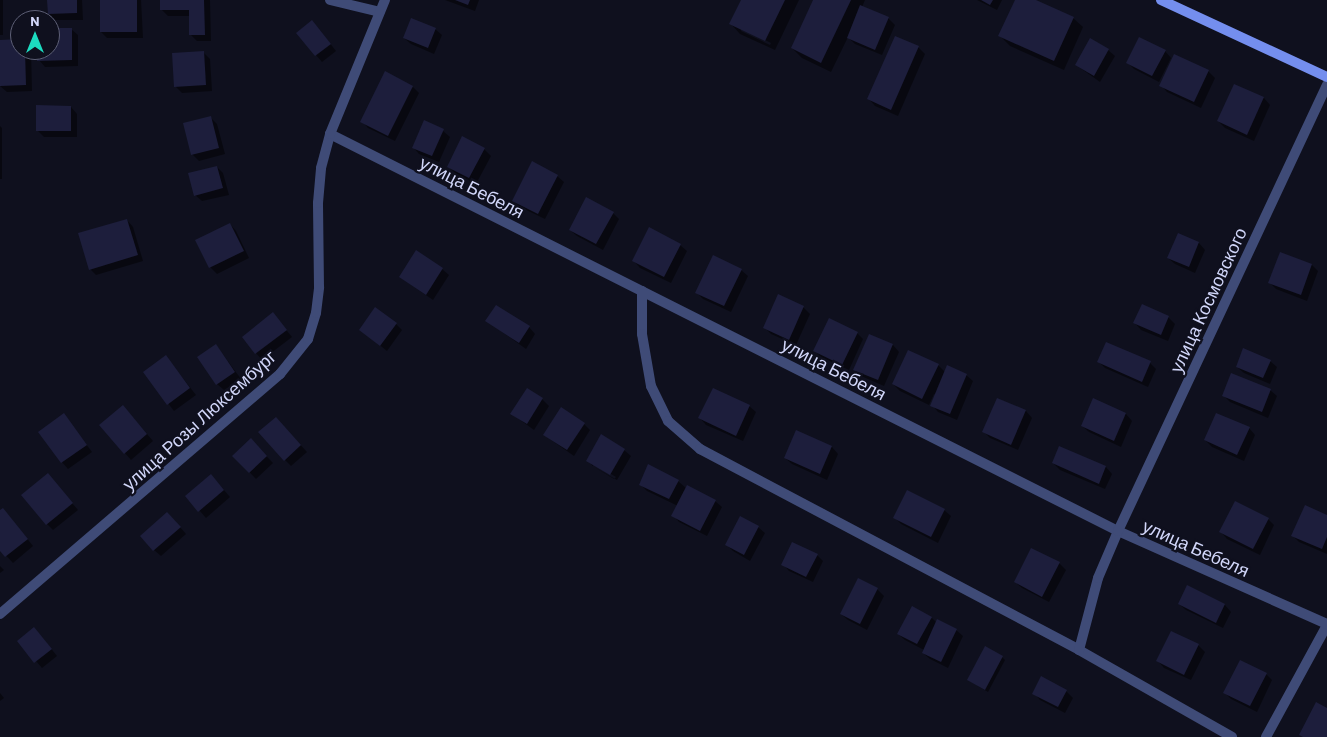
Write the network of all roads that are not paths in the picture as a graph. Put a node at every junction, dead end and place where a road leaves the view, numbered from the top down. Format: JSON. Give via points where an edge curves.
{"nodes":[{"id":1,"x":330,"y":0,"type":"edge"},
{"id":2,"x":385,"y":0,"type":"edge"},
{"id":3,"x":1161,"y":0,"type":"edge"},
{"id":4,"x":380,"y":12,"type":"junction"},
{"id":5,"x":1327,"y":77,"type":"edge"},
{"id":6,"x":1327,"y":84,"type":"edge"},
{"id":7,"x":330,"y":134,"type":"junction"},
{"id":8,"x":642,"y":292,"type":"junction"},
{"id":9,"x":1118,"y":530,"type":"junction"},
{"id":10,"x":0,"y":614,"type":"edge"},
{"id":11,"x":1327,"y":624,"type":"edge"},
{"id":12,"x":1079,"y":650,"type":"junction"},
{"id":13,"x":1232,"y":737,"type":"edge"},
{"id":14,"x":1266,"y":737,"type":"edge"}],
"edges":[{"from":1,"to":4,"type":"street"},
{"from":2,"to":4,"type":"street","name":"улица Розы Люксембург"},
{"from":3,"to":5,"type":"main road"},
{"from":4,"to":7,"type":"street","name":"улица Розы Люксембург"},
{"from":6,"to":9,"type":"street","name":"улица Космовского"},
{"from":7,"to":8,"type":"street","name":"улица Бебеля"},
{"from":7,"to":10,"type":"street","name":"улица Розы Люксембург","via":[[321,168],[318,203],[319,287],[308,339],[280,374]]},
{"from":8,"to":9,"type":"street","name":"улица Бебеля"},
{"from":8,"to":12,"type":"street","via":[[642,334],[651,386],[668,421],[700,449]]},
{"from":9,"to":11,"type":"street","name":"улица Бебеля"},
{"from":9,"to":12,"type":"street","name":"улица Космовского","via":[[1098,578]]},
{"from":11,"to":14,"type":"street"},
{"from":12,"to":13,"type":"street"}]}
